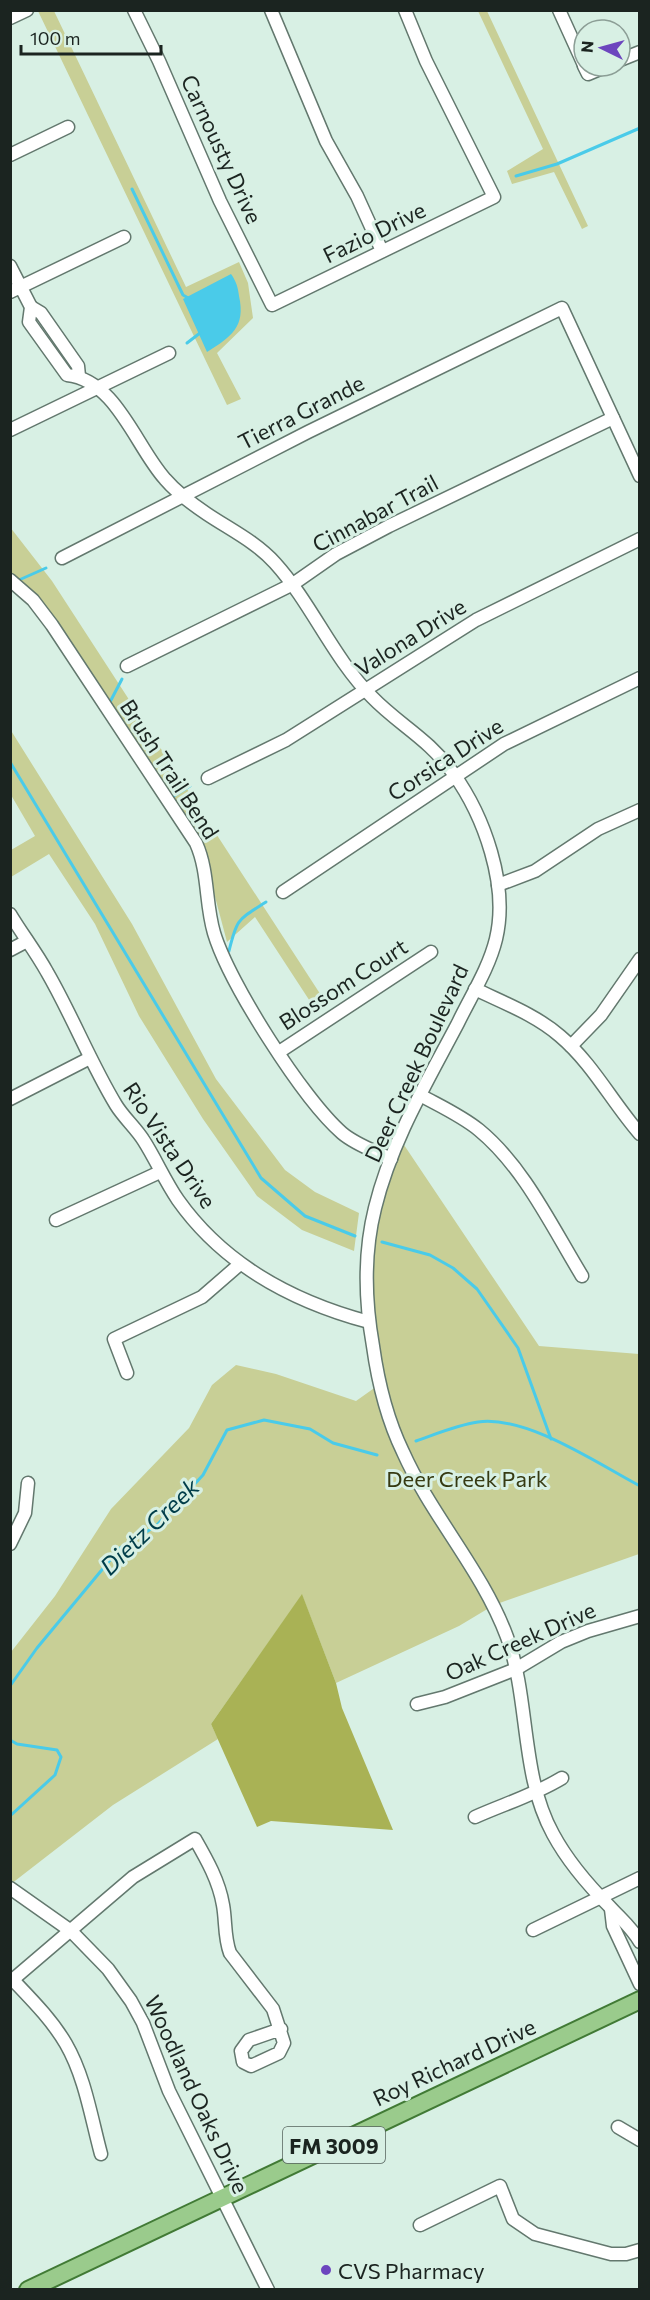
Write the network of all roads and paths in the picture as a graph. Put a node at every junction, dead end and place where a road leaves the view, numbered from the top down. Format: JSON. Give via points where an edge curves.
{"nodes":[{"id":1,"x":27,"y":10,"type":"edge"},
{"id":2,"x":134,"y":10,"type":"edge"},
{"id":3,"x":271,"y":10,"type":"edge"},
{"id":4,"x":405,"y":10,"type":"edge"},
{"id":5,"x":559,"y":10,"type":"edge"},
{"id":6,"x":10,"y":18,"type":"edge"},
{"id":7,"x":572,"y":39,"type":"edge"},
{"id":8,"x":68,"y":127,"type":"dead end"},
{"id":9,"x":10,"y":155,"type":"edge"},
{"id":10,"x":124,"y":237,"type":"dead end"},
{"id":11,"x":382,"y":251,"type":"junction"},
{"id":12,"x":10,"y":266,"type":"edge"},
{"id":13,"x":16,"y":290,"type":"edge"},
{"id":14,"x":272,"y":304,"type":"joint"},
{"id":15,"x":169,"y":353,"type":"dead end"},
{"id":16,"x":95,"y":388,"type":"junction"},
{"id":17,"x":613,"y":418,"type":"junction"},
{"id":18,"x":10,"y":430,"type":"edge"},
{"id":19,"x":639,"y":476,"type":"edge"},
{"id":20,"x":182,"y":496,"type":"junction"},
{"id":21,"x":639,"y":539,"type":"edge"},
{"id":22,"x":62,"y":558,"type":"dead end"},
{"id":23,"x":10,"y":580,"type":"edge"},
{"id":24,"x":293,"y":584,"type":"junction"},
{"id":25,"x":127,"y":666,"type":"dead end"},
{"id":26,"x":639,"y":678,"type":"edge"},
{"id":27,"x":366,"y":690,"type":"junction"},
{"id":28,"x":456,"y":777,"type":"junction"},
{"id":29,"x":208,"y":778,"type":"dead end"},
{"id":30,"x":639,"y":810,"type":"edge"},
{"id":31,"x":498,"y":885,"type":"junction"},
{"id":32,"x":283,"y":892,"type":"dead end"},
{"id":33,"x":10,"y":914,"type":"edge"},
{"id":34,"x":27,"y":941,"type":"junction"},
{"id":35,"x":10,"y":950,"type":"edge"},
{"id":36,"x":431,"y":952,"type":"dead end"},
{"id":37,"x":639,"y":958,"type":"edge"},
{"id":38,"x":475,"y":989,"type":"junction"},
{"id":39,"x":571,"y":1046,"type":"junction"},
{"id":40,"x":279,"y":1052,"type":"junction"},
{"id":41,"x":90,"y":1058,"type":"junction"},
{"id":42,"x":420,"y":1095,"type":"junction"},
{"id":43,"x":10,"y":1099,"type":"edge"},
{"id":44,"x":639,"y":1134,"type":"edge"},
{"id":45,"x":391,"y":1159,"type":"junction"},
{"id":46,"x":160,"y":1172,"type":"junction"},
{"id":47,"x":56,"y":1220,"type":"dead end"},
{"id":48,"x":240,"y":1264,"type":"junction"},
{"id":49,"x":582,"y":1276,"type":"dead end"},
{"id":50,"x":369,"y":1322,"type":"junction"},
{"id":51,"x":127,"y":1372,"type":"dead end"},
{"id":52,"x":28,"y":1483,"type":"dead end"},
{"id":53,"x":10,"y":1544,"type":"edge"},
{"id":54,"x":639,"y":1616,"type":"edge"},
{"id":55,"x":516,"y":1669,"type":"junction"},
{"id":56,"x":417,"y":1704,"type":"dead end"},
{"id":57,"x":562,"y":1779,"type":"dead end"},
{"id":58,"x":537,"y":1794,"type":"junction"},
{"id":59,"x":476,"y":1817,"type":"dead end"},
{"id":60,"x":639,"y":1878,"type":"edge"},
{"id":61,"x":10,"y":1888,"type":"edge"},
{"id":62,"x":599,"y":1896,"type":"junction"},
{"id":63,"x":612,"y":1909,"type":"junction"},
{"id":64,"x":533,"y":1930,"type":"dead end"},
{"id":65,"x":71,"y":1931,"type":"junction"},
{"id":66,"x":639,"y":1942,"type":"edge"},
{"id":67,"x":12,"y":1981,"type":"edge"},
{"id":68,"x":639,"y":1984,"type":"edge"},
{"id":69,"x":639,"y":2000,"type":"edge"},
{"id":70,"x":280,"y":2029,"type":"dead end"},
{"id":71,"x":618,"y":2127,"type":"dead end"},
{"id":72,"x":639,"y":2140,"type":"edge"},
{"id":73,"x":101,"y":2154,"type":"dead end"},
{"id":74,"x":223,"y":2199,"type":"junction"},
{"id":75,"x":420,"y":2225,"type":"dead end"},
{"id":76,"x":639,"y":2250,"type":"edge"},
{"id":77,"x":28,"y":2289,"type":"edge"},
{"id":78,"x":268,"y":2289,"type":"edge"}],
"edges":[{"from":1,"to":6,"type":"street"},
{"from":2,"to":14,"type":"street","name":"Carnousty Drive","via":[[220,201]]},
{"from":3,"to":11,"type":"street","via":[[322,131]]},
{"from":4,"to":11,"type":"street","name":"Fazio Drive","via":[[494,197]]},
{"from":5,"to":7,"type":"street"},
{"from":8,"to":9,"type":"street"},
{"from":10,"to":13,"type":"street"},
{"from":11,"to":14,"type":"street","name":"Fazio Drive"},
{"from":12,"to":13,"type":"street","name":"Deer Creek Boulevard"},
{"from":13,"to":16,"type":"street","name":"Deer Creek Boulevard","via":[[41,313],[78,366],[79,376]]},
{"from":15,"to":16,"type":"street"},
{"from":16,"to":18,"type":"street"},
{"from":16,"to":20,"type":"street","name":"Deer Creek Boulevard","via":[[121,413],[148,458]]},
{"from":17,"to":19,"type":"street"},
{"from":17,"to":20,"type":"street","name":"Tierra Grande","via":[[562,308]]},
{"from":17,"to":24,"type":"street","name":"Cinnabar Trail","via":[[389,526],[336,554]]},
{"from":20,"to":22,"type":"street","name":"Tierra Grande"},
{"from":20,"to":24,"type":"street","name":"Deer Creek Boulevard","via":[[252,543]]},
{"from":21,"to":27,"type":"street","name":"Valona Drive","via":[[437,641]]},
{"from":23,"to":40,"type":"street","name":"Brush Trail Bend","via":[[33,600],[52,625],[196,843],[204,865],[213,931],[247,1001]]},
{"from":24,"to":25,"type":"street","name":"Cinnabar Trail"},
{"from":24,"to":27,"type":"street","name":"Deer Creek Boulevard"},
{"from":26,"to":28,"type":"street","name":"Corsica Drive","via":[[513,740]]},
{"from":27,"to":28,"type":"street","name":"Deer Creek Boulevard","via":[[422,737]]},
{"from":27,"to":29,"type":"street","name":"Valona Drive","via":[[286,740]]},
{"from":28,"to":31,"type":"street","name":"Deer Creek Boulevard","via":[[477,816]]},
{"from":28,"to":32,"type":"street","name":"Corsica Drive"},
{"from":30,"to":31,"type":"street","via":[[597,829],[535,871]]},
{"from":31,"to":38,"type":"street","name":"Deer Creek Boulevard","via":[[496,939]]},
{"from":33,"to":34,"type":"street","name":"Rio Vista Drive"},
{"from":34,"to":35,"type":"street"},
{"from":34,"to":41,"type":"street","name":"Rio Vista Drive"},
{"from":36,"to":40,"type":"street","name":"Blossom Court"},
{"from":37,"to":39,"type":"street","via":[[601,1015]]},
{"from":38,"to":39,"type":"street","via":[[543,1023]]},
{"from":38,"to":42,"type":"street","name":"Deer Creek Boulevard"},
{"from":39,"to":44,"type":"street"},
{"from":40,"to":45,"type":"street","name":"Brush Trail Bend","via":[[324,1116],[344,1135]]},
{"from":41,"to":43,"type":"street"},
{"from":41,"to":46,"type":"street","name":"Rio Vista Drive"},
{"from":42,"to":45,"type":"street","name":"Deer Creek Boulevard"},
{"from":42,"to":49,"type":"street","via":[[465,1121],[495,1145],[531,1193]]},
{"from":45,"to":50,"type":"street","name":"Deer Creek Boulevard","via":[[374,1210],[367,1270]]},
{"from":46,"to":47,"type":"street"},
{"from":46,"to":48,"type":"street","name":"Rio Vista Drive","via":[[193,1219]]},
{"from":48,"to":50,"type":"street","name":"Rio Vista Drive","via":[[302,1300]]},
{"from":48,"to":51,"type":"street","via":[[202,1298],[114,1339]]},
{"from":50,"to":55,"type":"street","name":"Deer Creek Boulevard","via":[[382,1395],[401,1449],[494,1605]]},
{"from":52,"to":53,"type":"street","via":[[25,1513]]},
{"from":54,"to":55,"type":"street","name":"Oak Creek Drive","via":[[561,1642]]},
{"from":55,"to":56,"type":"street","name":"Oak Creek Drive"},
{"from":55,"to":58,"type":"street","name":"Deer Creek Boulevard"},
{"from":57,"to":58,"type":"street"},
{"from":58,"to":59,"type":"street"},
{"from":58,"to":62,"type":"street","name":"Deer Creek Boulevard","via":[[555,1839]]},
{"from":60,"to":62,"type":"street"},
{"from":61,"to":65,"type":"street","name":"Woodland Oaks Drive"},
{"from":62,"to":63,"type":"street","name":"Deer Creek Boulevard"},
{"from":62,"to":64,"type":"street"},
{"from":63,"to":66,"type":"street","name":"Deer Creek Boulevard"},
{"from":63,"to":68,"type":"street","via":[[613,1926]]},
{"from":65,"to":67,"type":"street"},
{"from":65,"to":70,"type":"street","via":[[133,1877],[195,1839],[219,1888],[230,1953],[273,2009]]},
{"from":65,"to":74,"type":"street","name":"Woodland Oaks Drive","via":[[108,1969],[131,2001],[169,2091]]},
{"from":67,"to":73,"type":"street","via":[[49,2019],[66,2045],[84,2086]]},
{"from":69,"to":74,"type":"main road","name":"Roy Richard Drive","number":"FM 3009"},
{"from":71,"to":72,"type":"street"},
{"from":74,"to":77,"type":"main road","name":"Roy Richard Drive","number":"FM 3009"},
{"from":74,"to":78,"type":"street","name":"Woodland Oaks Drive"},
{"from":75,"to":76,"type":"street","via":[[500,2186],[513,2219],[535,2234],[611,2254]]}]}
